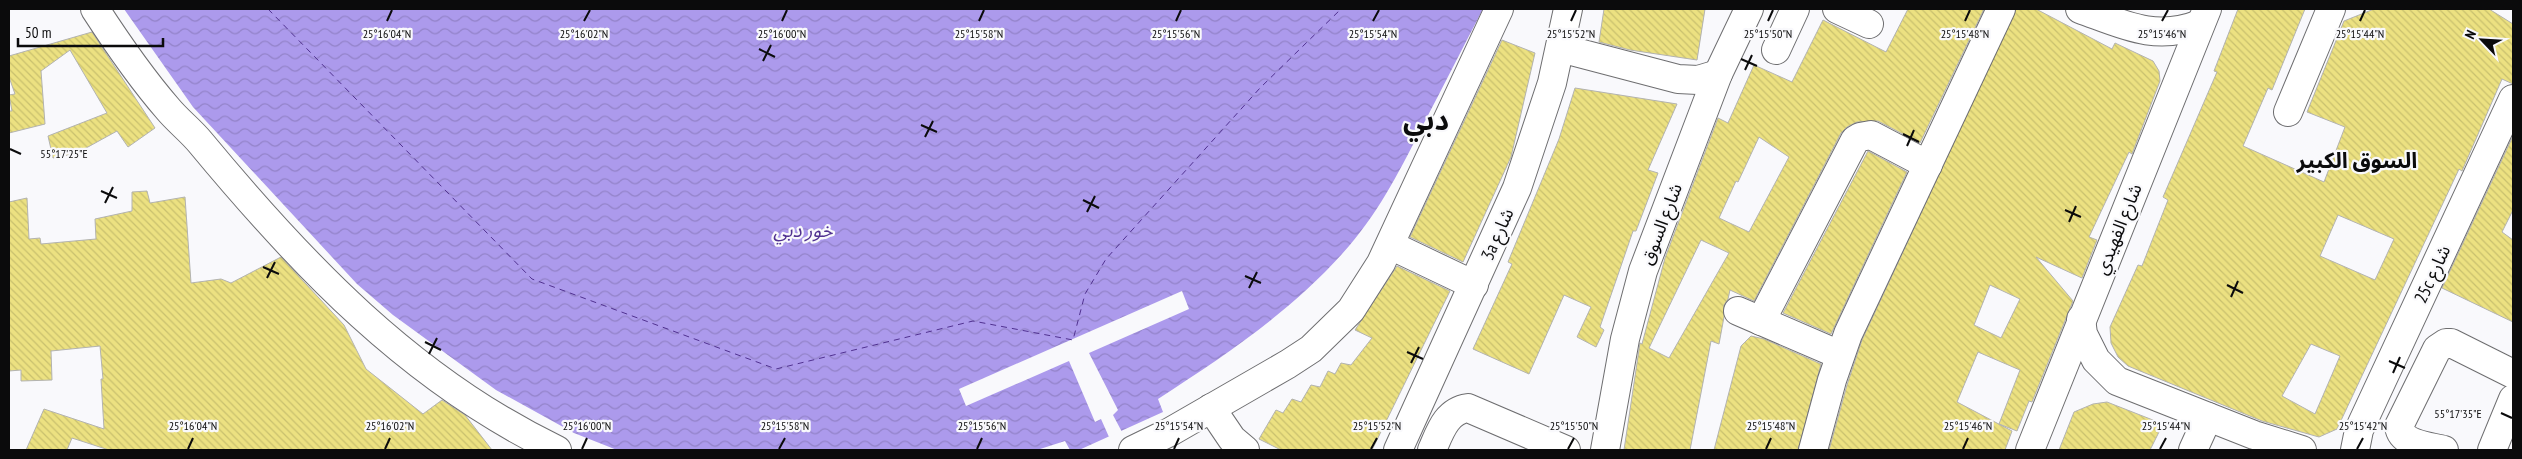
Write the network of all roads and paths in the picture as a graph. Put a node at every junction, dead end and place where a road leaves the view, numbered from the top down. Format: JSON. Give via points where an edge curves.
{"nodes":[{"id":1,"x":95,"y":9,"type":"edge"},
{"id":2,"x":1500,"y":9,"type":"edge"},
{"id":3,"x":1568,"y":9,"type":"edge"},
{"id":4,"x":1837,"y":9,"type":"edge"},
{"id":5,"x":2001,"y":9,"type":"edge"},
{"id":6,"x":2080,"y":9,"type":"edge"},
{"id":7,"x":2340,"y":9,"type":"edge"},
{"id":8,"x":1749,"y":10,"type":"edge"},
{"id":9,"x":2203,"y":16,"type":"edge"},
{"id":10,"x":1869,"y":24,"type":"dead end"},
{"id":11,"x":1786,"y":29,"type":"edge"},
{"id":12,"x":1560,"y":48,"type":"junction"},
{"id":13,"x":1718,"y":74,"type":"junction"},
{"id":14,"x":2513,"y":99,"type":"edge"},
{"id":15,"x":2288,"y":112,"type":"dead end"},
{"id":16,"x":1928,"y":165,"type":"junction"},
{"id":17,"x":1390,"y":245,"type":"junction"},
{"id":18,"x":1474,"y":285,"type":"junction"},
{"id":19,"x":2082,"y":319,"type":"junction"},
{"id":20,"x":1840,"y":355,"type":"junction"},
{"id":21,"x":2513,"y":374,"type":"edge"},
{"id":22,"x":2513,"y":399,"type":"edge"},
{"id":23,"x":1211,"y":408,"type":"junction"},
{"id":24,"x":1416,"y":413,"type":"junction"},
{"id":25,"x":2208,"y":418,"type":"junction"},
{"id":26,"x":2251,"y":443,"type":"edge"},
{"id":27,"x":2406,"y":446,"type":"edge"},
{"id":28,"x":1433,"y":449,"type":"edge"},
{"id":29,"x":556,"y":450,"type":"edge"},
{"id":30,"x":1133,"y":450,"type":"edge"},
{"id":31,"x":1245,"y":450,"type":"edge"},
{"id":32,"x":1398,"y":450,"type":"edge"},
{"id":33,"x":1566,"y":450,"type":"edge"},
{"id":34,"x":1605,"y":450,"type":"edge"},
{"id":35,"x":1813,"y":450,"type":"edge"},
{"id":36,"x":2030,"y":450,"type":"edge"},
{"id":37,"x":2194,"y":450,"type":"edge"},
{"id":38,"x":2302,"y":450,"type":"edge"},
{"id":39,"x":2355,"y":450,"type":"edge"},
{"id":40,"x":2444,"y":450,"type":"edge"},
{"id":41,"x":2492,"y":450,"type":"edge"}],
"edges":[{"from":1,"to":29,"type":"street","via":[[135,68],[169,110],[244,196],[335,292],[404,353],[449,387],[488,413]]},
{"from":2,"to":17,"type":"street"},
{"from":3,"to":12,"type":"street","name":"3a شارع"},
{"from":4,"to":10,"type":"street"},
{"from":5,"to":16,"type":"street"},
{"from":6,"to":9,"type":"street","via":[[2138,30],[2154,32],[2185,30]]},
{"from":7,"to":15,"type":"street"},
{"from":8,"to":11,"type":"street"},
{"from":8,"to":13,"type":"street","name":"شارع السوق"},
{"from":9,"to":19,"type":"street","name":"شارع الفهيدي"},
{"from":12,"to":13,"type":"street","via":[[1678,79],[1698,80]]},
{"from":12,"to":18,"type":"street","name":"3a شارع","via":[[1550,92],[1524,170]]},
{"from":13,"to":34,"type":"street","name":"شارع السوق","via":[[1643,271],[1625,339]]},
{"from":14,"to":39,"type":"street","name":"25c شارع","via":[[2359,430]]},
{"from":16,"to":20,"type":"street"},
{"from":16,"to":20,"type":"street","via":[[1871,135],[1855,140],[1750,316]]},
{"from":17,"to":18,"type":"street"},
{"from":17,"to":23,"type":"street","via":[[1368,287],[1332,330],[1288,364]]},
{"from":18,"to":24,"type":"street","name":"3a شارع"},
{"from":19,"to":25,"type":"street","via":[[2083,334],[2096,360],[2117,381]]},
{"from":19,"to":36,"type":"street","name":"شارع الفهيدي"},
{"from":20,"to":35,"type":"street"},
{"from":21,"to":27,"type":"street","via":[[2456,345],[2446,343],[2441,346],[2401,421],[2400,433]]},
{"from":22,"to":41,"type":"street"},
{"from":23,"to":30,"type":"street"},
{"from":23,"to":31,"type":"street","via":[[1232,439]]},
{"from":24,"to":28,"type":"street"},
{"from":24,"to":32,"type":"street","name":"3a شارع"},
{"from":25,"to":26,"type":"street"},
{"from":25,"to":37,"type":"street"},
{"from":26,"to":38,"type":"street"},
{"from":27,"to":40,"type":"street"},
{"from":28,"to":33,"type":"street","via":[[1452,414],[1468,408]]}]}
